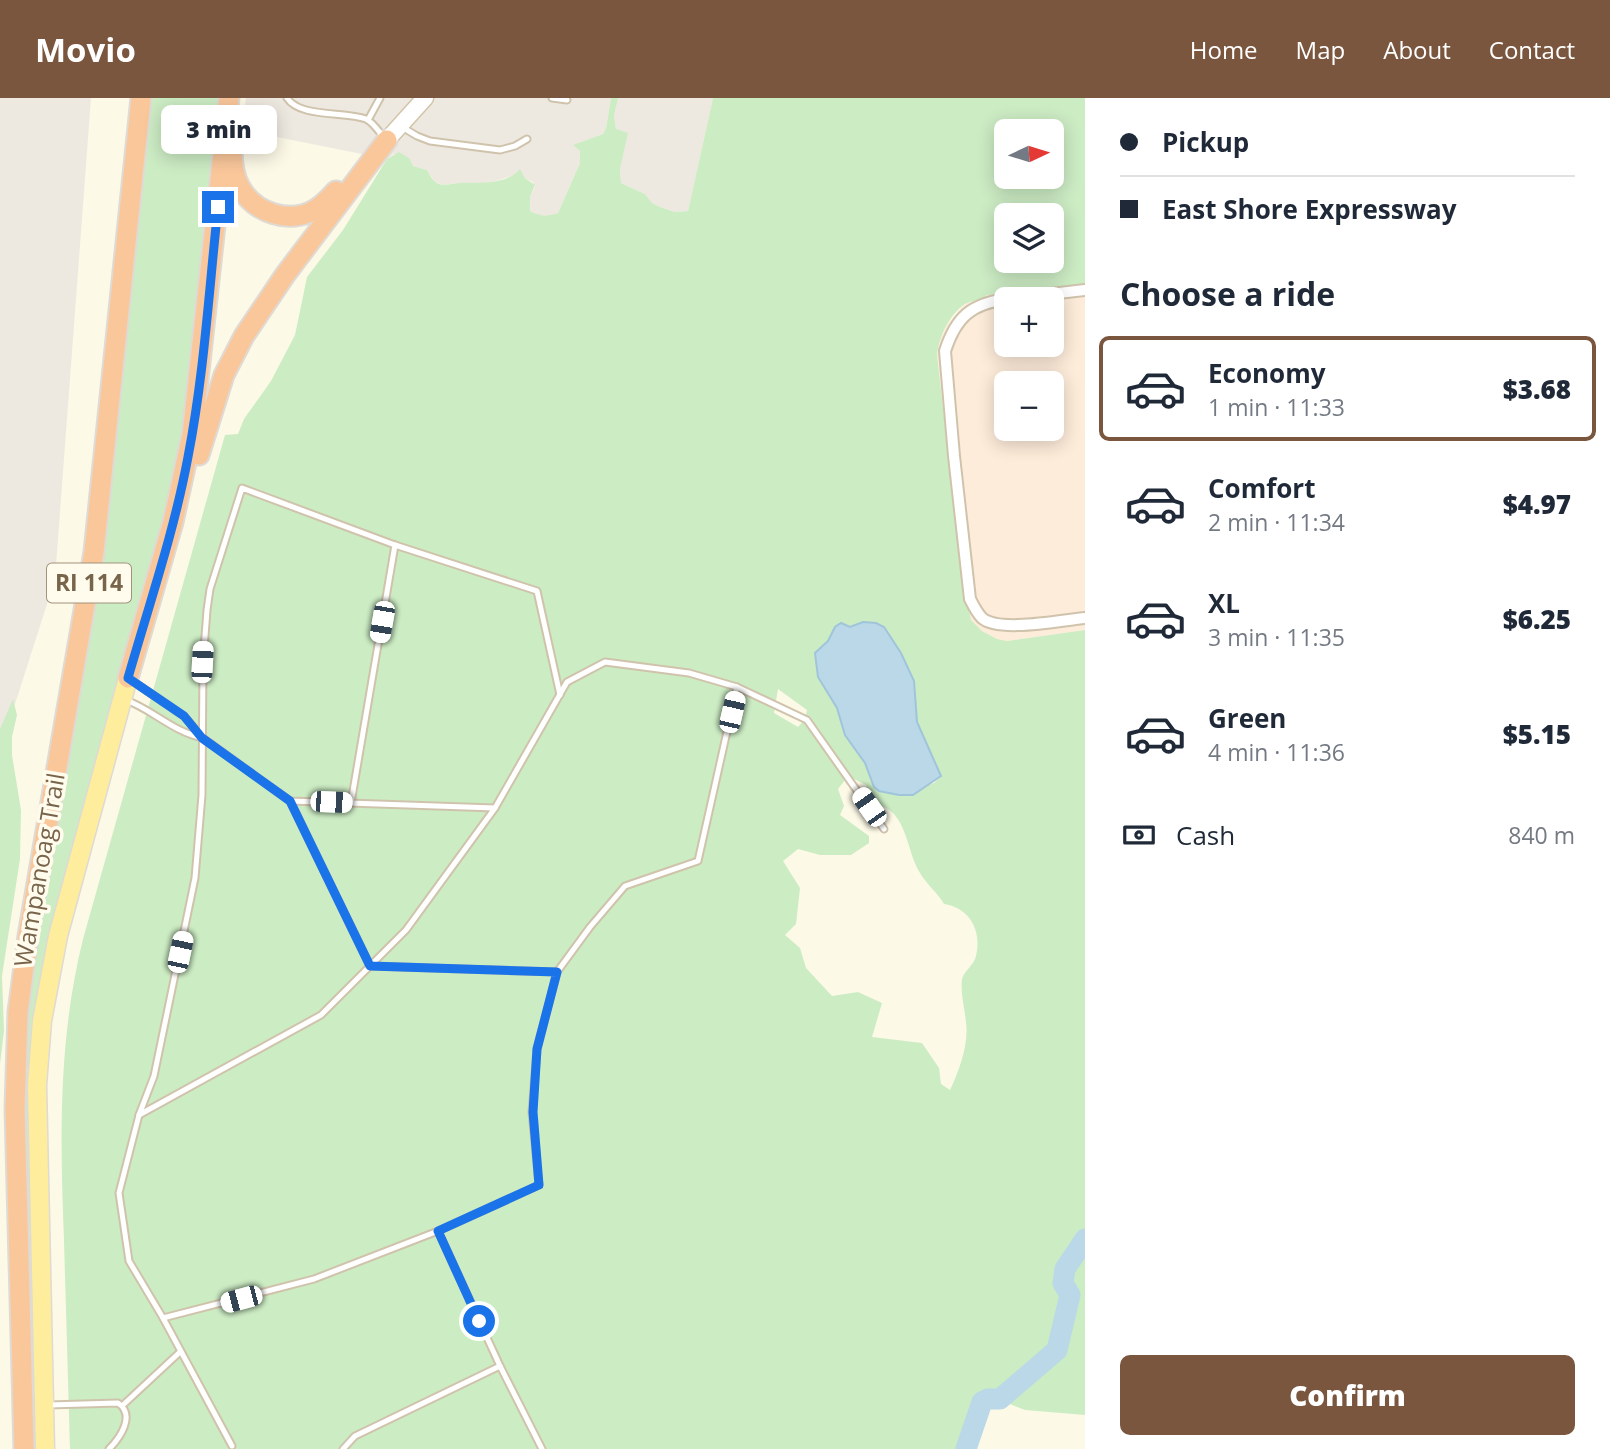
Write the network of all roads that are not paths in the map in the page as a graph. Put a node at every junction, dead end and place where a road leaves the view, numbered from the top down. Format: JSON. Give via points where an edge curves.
{"nodes":[{"id":1,"x":130,"y":98,"type":"edge"},
{"id":2,"x":141,"y":98,"type":"edge"},
{"id":3,"x":230,"y":98,"type":"edge"},
{"id":4,"x":287,"y":98,"type":"edge"},
{"id":5,"x":380,"y":98,"type":"edge"},
{"id":6,"x":425,"y":98,"type":"edge"},
{"id":7,"x":552,"y":98,"type":"edge"},
{"id":8,"x":567,"y":100,"type":"dead end"},
{"id":9,"x":368,"y":120,"type":"junction"},
{"id":10,"x":393,"y":133,"type":"junction"},
{"id":11,"x":527,"y":139,"type":"dead end"},
{"id":12,"x":1085,"y":290,"type":"edge"},
{"id":13,"x":1064,"y":292,"type":"edge"},
{"id":14,"x":994,"y":301,"type":"edge"},
{"id":15,"x":112,"y":378,"type":"junction"},
{"id":16,"x":395,"y":545,"type":"junction"},
{"id":17,"x":162,"y":561,"type":"junction"},
{"id":18,"x":1085,"y":618,"type":"edge"},
{"id":19,"x":128,"y":678,"type":"junction"},
{"id":20,"x":737,"y":687,"type":"junction"},
{"id":21,"x":559,"y":695,"type":"junction"},
{"id":22,"x":123,"y":699,"type":"junction"},
{"id":23,"x":202,"y":738,"type":"junction"},
{"id":24,"x":290,"y":801,"type":"junction"},
{"id":25,"x":351,"y":803,"type":"junction"},
{"id":26,"x":495,"y":808,"type":"junction"},
{"id":27,"x":884,"y":829,"type":"dead end"},
{"id":28,"x":370,"y":966,"type":"junction"},
{"id":29,"x":557,"y":972,"type":"junction"},
{"id":30,"x":139,"y":1115,"type":"junction"},
{"id":31,"x":438,"y":1231,"type":"junction"},
{"id":32,"x":163,"y":1318,"type":"junction"},
{"id":33,"x":180,"y":1352,"type":"junction"},
{"id":34,"x":500,"y":1366,"type":"junction"},
{"id":35,"x":44,"y":1405,"type":"junction"},
{"id":36,"x":122,"y":1405,"type":"junction"},
{"id":37,"x":232,"y":1446,"type":"dead end"},
{"id":38,"x":24,"y":1449,"type":"edge"},
{"id":39,"x":46,"y":1449,"type":"edge"},
{"id":40,"x":108,"y":1449,"type":"edge"},
{"id":41,"x":343,"y":1449,"type":"edge"},
{"id":42,"x":542,"y":1449,"type":"edge"}],
"edges":[{"from":1,"to":15,"type":"highway","via":[[113,262]]},
{"from":2,"to":15,"type":"highway","number":"RI 114"},
{"from":3,"to":10,"type":"highway","via":[[236,179],[252,202],[274,215],[295,217],[315,210]]},
{"from":3,"to":17,"type":"highway","via":[[195,414]]},
{"from":4,"to":9,"type":"lane","via":[[292,106]]},
{"from":5,"to":9,"type":"lane"},
{"from":6,"to":10,"type":"main road","number":"RI 114"},
{"from":7,"to":8,"type":"lane"},
{"from":9,"to":10,"type":"lane"},
{"from":10,"to":11,"type":"lane","via":[[500,150]]},
{"from":10,"to":17,"type":"highway","number":"RI 114","via":[[285,275],[233,356]]},
{"from":12,"to":13,"type":"street"},
{"from":14,"to":18,"type":"street","via":[[967,312],[945,351],[970,599],[982,618],[994,624]]},
{"from":15,"to":38,"type":"highway","name":"Wampanoag Trail","number":"RI 114","via":[[91,574],[27,936],[18,1012],[15,1109]]},
{"from":16,"to":21,"type":"lane","via":[[537,591]]},
{"from":16,"to":23,"type":"lane","via":[[242,488],[210,589],[202,662]]},
{"from":16,"to":25,"type":"lane"},
{"from":17,"to":19,"type":"highway","name":"Wampanoag Trail","number":"RI 114"},
{"from":19,"to":22,"type":"main road","name":"Wampanoag Trail","number":"RI 114"},
{"from":19,"to":23,"type":"lane","via":[[184,716]]},
{"from":20,"to":21,"type":"lane","via":[[689,673],[605,662],[567,682]]},
{"from":20,"to":27,"type":"lane","via":[[807,720]]},
{"from":20,"to":29,"type":"lane","via":[[698,860],[625,886]]},
{"from":21,"to":26,"type":"lane"},
{"from":22,"to":23,"type":"lane","via":[[181,732]]},
{"from":22,"to":35,"type":"main road","name":"Wampanoag Trail","number":"RI 114","via":[[58,936],[40,1042],[37,1117]]},
{"from":23,"to":24,"type":"lane"},
{"from":23,"to":30,"type":"lane","via":[[195,878],[154,1076]]},
{"from":24,"to":25,"type":"lane"},
{"from":24,"to":28,"type":"lane"},
{"from":25,"to":26,"type":"lane"},
{"from":26,"to":28,"type":"lane","via":[[406,930]]},
{"from":28,"to":29,"type":"lane"},
{"from":28,"to":30,"type":"lane","via":[[321,1015]]},
{"from":29,"to":31,"type":"lane","via":[[537,1049],[533,1112],[539,1185]]},
{"from":30,"to":32,"type":"lane","via":[[119,1193],[129,1261]]},
{"from":31,"to":32,"type":"lane","via":[[314,1279]]},
{"from":31,"to":34,"type":"lane"},
{"from":32,"to":33,"type":"lane"},
{"from":33,"to":36,"type":"lane"},
{"from":33,"to":37,"type":"lane"},
{"from":34,"to":41,"type":"lane","via":[[355,1436]]},
{"from":34,"to":42,"type":"lane"},
{"from":35,"to":36,"type":"lane"},
{"from":35,"to":39,"type":"main road","name":"Wampanoag Trail","number":"RI 114"},
{"from":36,"to":40,"type":"lane","via":[[125,1428]]}]}
